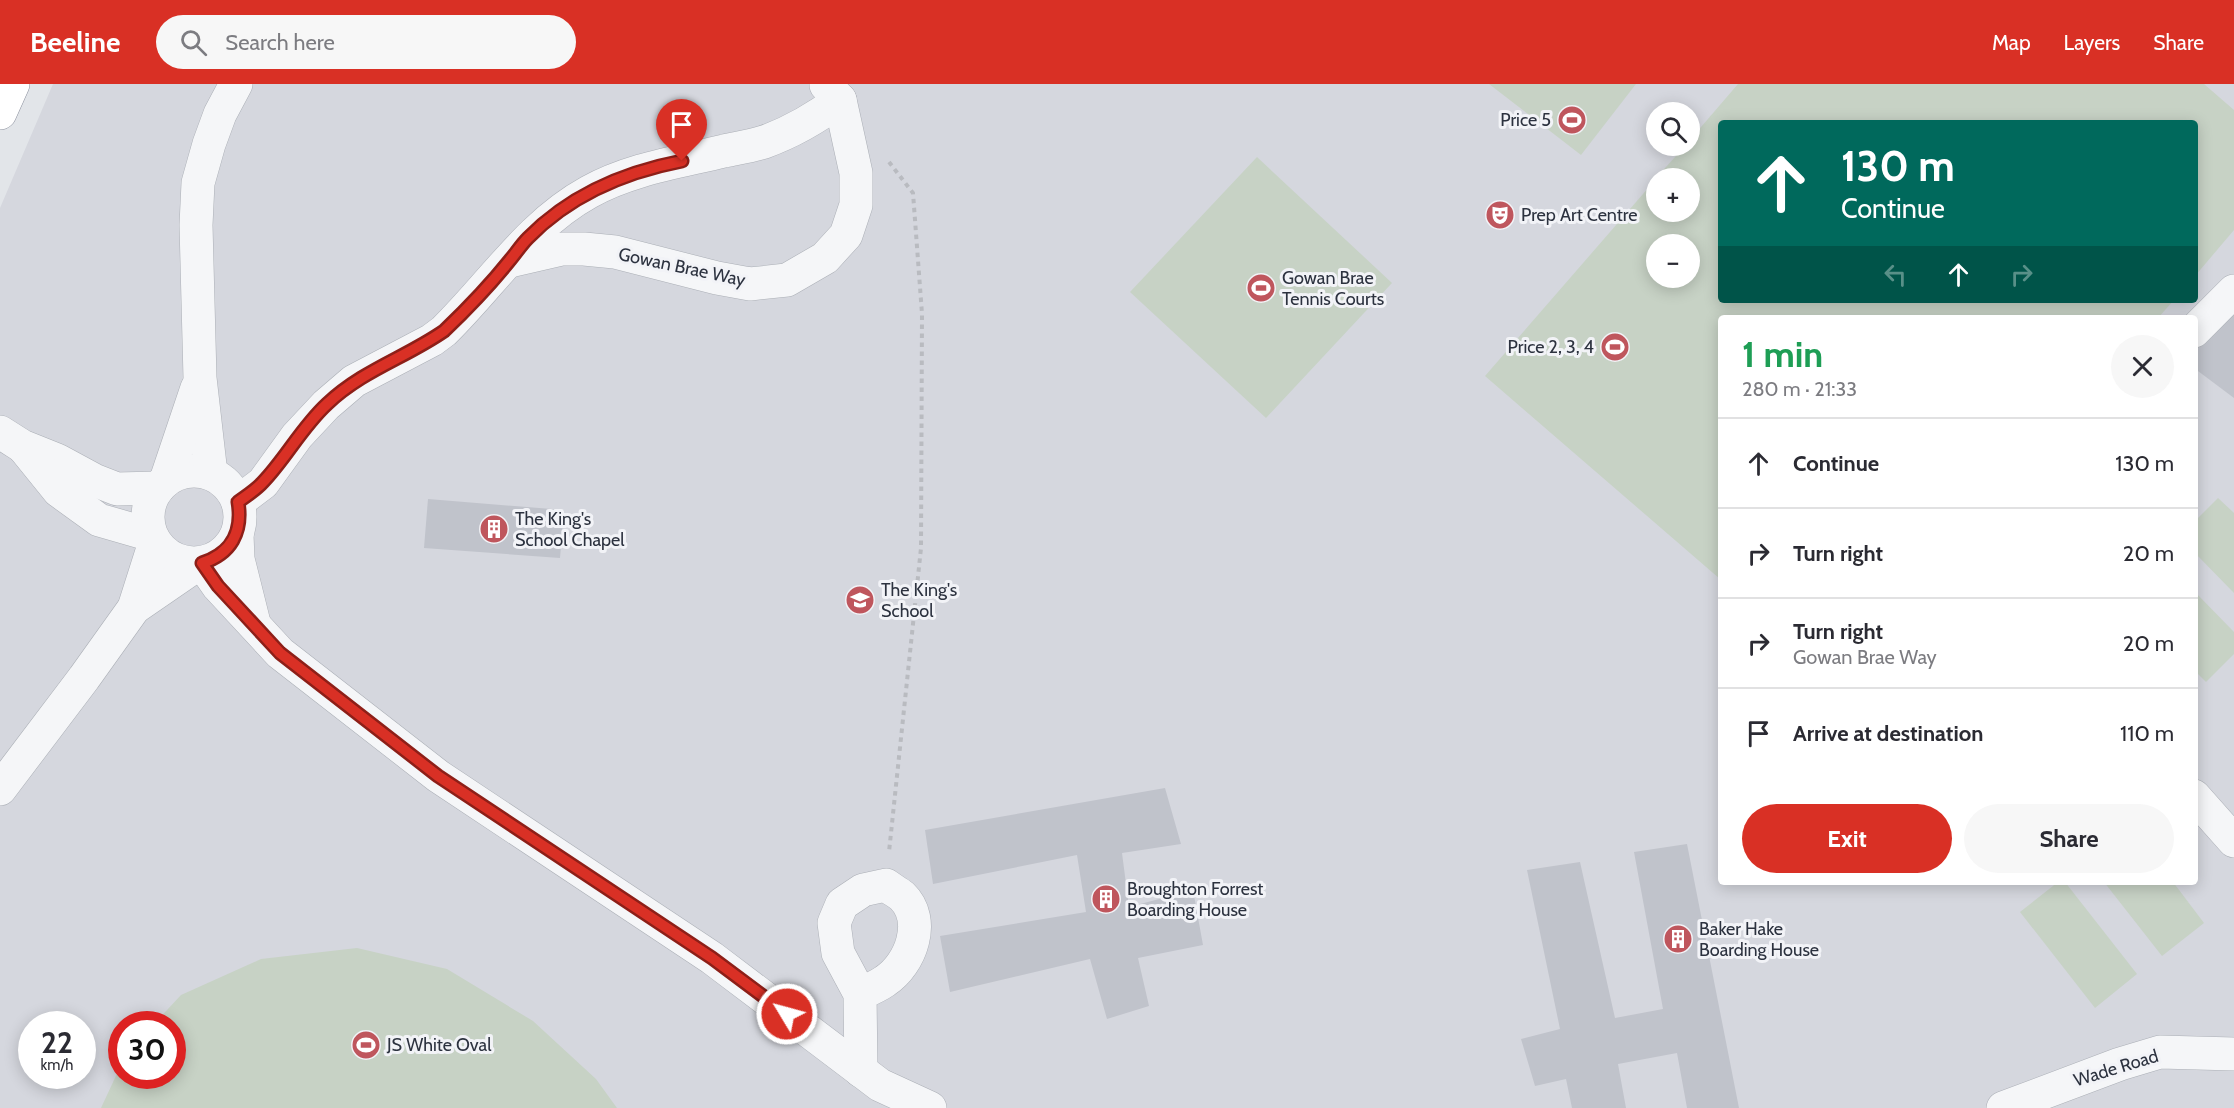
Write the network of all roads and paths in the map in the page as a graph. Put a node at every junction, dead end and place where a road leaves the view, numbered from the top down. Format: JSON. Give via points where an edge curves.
{"nodes":[{"id":1,"x":13,"y":84,"type":"edge"},
{"id":2,"x":236,"y":84,"type":"edge"},
{"id":3,"x":832,"y":92,"type":"edge"},
{"id":4,"x":0,"y":113,"type":"edge"},
{"id":5,"x":884,"y":156,"type":"dead end"},
{"id":6,"x":510,"y":261,"type":"junction"},
{"id":7,"x":2234,"y":291,"type":"edge"},
{"id":8,"x":2198,"y":327,"type":"edge"},
{"id":9,"x":200,"y":378,"type":"junction"},
{"id":10,"x":11,"y":439,"type":"edge"},
{"id":11,"x":211,"y":474,"type":"junction"},
{"id":12,"x":162,"y":484,"type":"junction"},
{"id":13,"x":238,"y":502,"type":"junction"},
{"id":14,"x":237,"y":535,"type":"junction"},
{"id":15,"x":153,"y":539,"type":"junction"},
{"id":16,"x":200,"y":563,"type":"junction"},
{"id":17,"x":134,"y":608,"type":"junction"},
{"id":18,"x":255,"y":628,"type":"junction"},
{"id":19,"x":0,"y":789,"type":"edge"},
{"id":20,"x":2198,"y":800,"type":"edge"},
{"id":21,"x":2234,"y":841,"type":"edge"},
{"id":22,"x":886,"y":885,"type":"junction"},
{"id":23,"x":860,"y":994,"type":"junction"},
{"id":24,"x":2234,"y":1054,"type":"edge"},
{"id":25,"x":874,"y":1088,"type":"edge"},
{"id":26,"x":930,"y":1108,"type":"edge"},
{"id":27,"x":2003,"y":1108,"type":"edge"}],
"edges":[{"from":1,"to":4,"type":"highway"},
{"from":2,"to":9,"type":"street","via":[[208,144],[198,183]]},
{"from":3,"to":6,"type":"street","name":"Gowan Brae Way","via":[[811,121],[763,142],[668,164],[620,178],[590,192],[557,212]]},
{"from":3,"to":6,"type":"street","name":"Gowan Brae Way","via":[[856,173],[856,205],[846,235],[825,258],[787,280],[750,284],[717,279],[615,252],[584,249],[562,249]]},
{"from":5,"to":22,"type":"path","via":[[913,193],[922,314],[921,548]]},
{"from":6,"to":13,"type":"street","name":"Gowan Brae Way","via":[[444,331],[354,381],[326,405],[297,436],[263,483]]},
{"from":7,"to":8,"type":"street"},
{"from":9,"to":11,"type":"street"},
{"from":9,"to":12,"type":"street"},
{"from":10,"to":12,"type":"street","via":[[117,489]]},
{"from":10,"to":15,"type":"street","via":[[59,491],[99,520]]},
{"from":11,"to":12,"type":"street","via":[[188,471]]},
{"from":11,"to":13,"type":"street","via":[[232,490]]},
{"from":12,"to":15,"type":"street","via":[[148,511]]},
{"from":13,"to":14,"type":"street"},
{"from":14,"to":16,"type":"street","via":[[223,553]]},
{"from":14,"to":18,"type":"street","via":[[238,559]]},
{"from":15,"to":16,"type":"street","via":[[174,559]]},
{"from":15,"to":17,"type":"street"},
{"from":16,"to":17,"type":"street"},
{"from":16,"to":18,"type":"street"},
{"from":17,"to":19,"type":"street"},
{"from":18,"to":25,"type":"street","via":[[280,653],[438,776],[712,958]]},
{"from":20,"to":21,"type":"street"},
{"from":22,"to":23,"type":"street","via":[[903,896],[913,916],[914,934],[905,962],[886,981]]},
{"from":22,"to":23,"type":"street","via":[[863,890],[842,904],[834,923],[838,953]]},
{"from":23,"to":25,"type":"street"},
{"from":24,"to":27,"type":"street","name":"Wade Road","via":[[2160,1053]]},
{"from":25,"to":26,"type":"street"}]}
